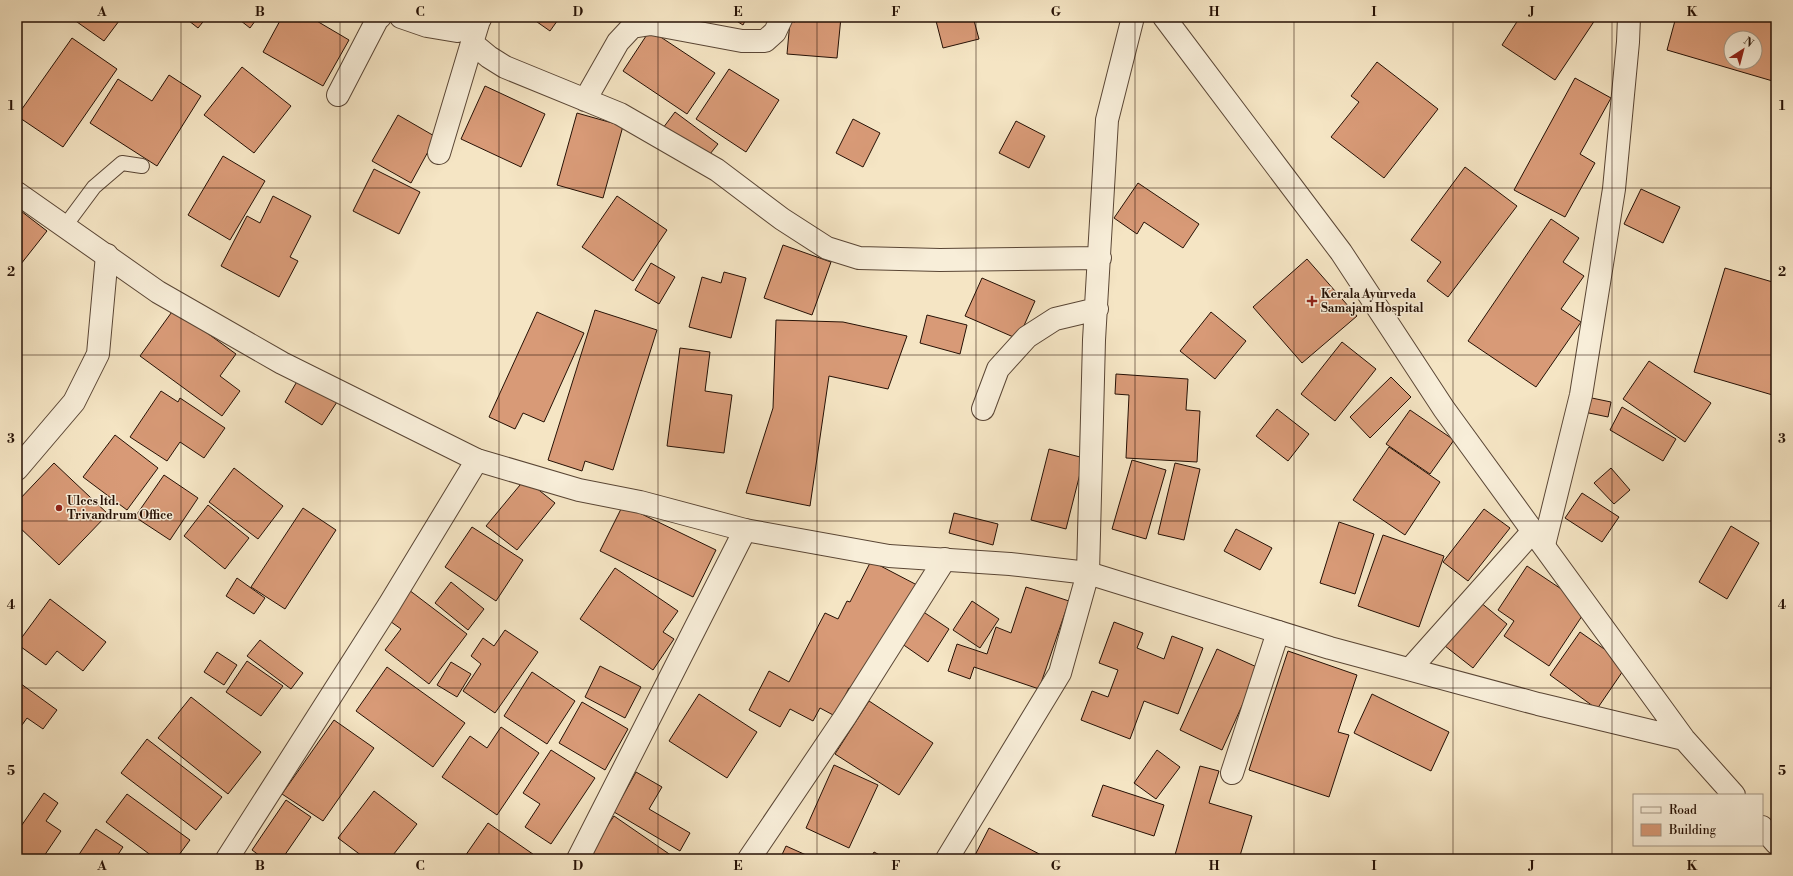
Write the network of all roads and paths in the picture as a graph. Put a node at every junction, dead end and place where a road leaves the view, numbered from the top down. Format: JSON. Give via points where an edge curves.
{"nodes":[{"id":1,"x":380,"y":17,"type":"edge"},
{"id":2,"x":401,"y":17,"type":"edge"},
{"id":3,"x":679,"y":17,"type":"edge"},
{"id":4,"x":782,"y":17,"type":"edge"},
{"id":5,"x":1134,"y":17,"type":"edge"},
{"id":6,"x":1164,"y":17,"type":"edge"},
{"id":7,"x":1629,"y":17,"type":"edge"},
{"id":8,"x":480,"y":18,"type":"edge"},
{"id":9,"x":704,"y":34,"type":"junction"},
{"id":10,"x":472,"y":43,"type":"junction"},
{"id":11,"x":338,"y":95,"type":"dead end"},
{"id":12,"x":586,"y":100,"type":"junction"},
{"id":13,"x":439,"y":153,"type":"dead end"},
{"id":14,"x":142,"y":166,"type":"dead end"},
{"id":15,"x":17,"y":193,"type":"edge"},
{"id":16,"x":65,"y":226,"type":"junction"},
{"id":17,"x":107,"y":256,"type":"junction"},
{"id":18,"x":1100,"y":258,"type":"junction"},
{"id":19,"x":1097,"y":309,"type":"junction"},
{"id":20,"x":983,"y":409,"type":"dead end"},
{"id":21,"x":477,"y":460,"type":"junction"},
{"id":22,"x":17,"y":469,"type":"edge"},
{"id":23,"x":745,"y":530,"type":"junction"},
{"id":24,"x":1539,"y":538,"type":"junction"},
{"id":25,"x":945,"y":559,"type":"junction"},
{"id":26,"x":1088,"y":572,"type":"junction"},
{"id":27,"x":1278,"y":632,"type":"junction"},
{"id":28,"x":1410,"y":669,"type":"junction"},
{"id":29,"x":1684,"y":739,"type":"junction"},
{"id":30,"x":1232,"y":773,"type":"dead end"},
{"id":31,"x":1733,"y":794,"type":"edge"},
{"id":32,"x":1763,"y":828,"type":"edge"},
{"id":33,"x":1776,"y":843,"type":"edge"},
{"id":34,"x":227,"y":859,"type":"edge"},
{"id":35,"x":578,"y":859,"type":"edge"},
{"id":36,"x":749,"y":859,"type":"edge"},
{"id":37,"x":947,"y":859,"type":"edge"}],
"edges":[{"from":1,"to":11,"type":"street"},
{"from":2,"to":8,"type":"street","via":[[427,26],[457,31]]},
{"from":3,"to":9,"type":"street"},
{"from":4,"to":9,"type":"street","via":[[775,32],[765,41],[742,41]]},
{"from":5,"to":18,"type":"street","via":[[1107,120]]},
{"from":6,"to":24,"type":"street","via":[[1341,252],[1444,409]]},
{"from":7,"to":24,"type":"street","via":[[1614,189],[1581,395]]},
{"from":8,"to":10,"type":"street"},
{"from":9,"to":12,"type":"street","via":[[651,24],[632,27],[618,42]]},
{"from":10,"to":12,"type":"street","via":[[505,67]]},
{"from":10,"to":13,"type":"street"},
{"from":12,"to":18,"type":"street","via":[[620,114],[717,170],[782,219],[827,248],[859,258]]},
{"from":14,"to":16,"type":"lane","via":[[122,163],[94,187]]},
{"from":15,"to":16,"type":"street"},
{"from":16,"to":17,"type":"street"},
{"from":17,"to":21,"type":"street","via":[[158,292],[282,363]]},
{"from":17,"to":22,"type":"street","via":[[98,354],[74,402]]},
{"from":18,"to":19,"type":"street"},
{"from":19,"to":20,"type":"street","via":[[1055,320],[1026,337],[998,369]]},
{"from":19,"to":26,"type":"street"},
{"from":21,"to":23,"type":"street","via":[[579,490],[640,502]]},
{"from":21,"to":34,"type":"street","via":[[389,605]]},
{"from":23,"to":25,"type":"street","via":[[890,556]]},
{"from":23,"to":35,"type":"street"},
{"from":24,"to":28,"type":"street"},
{"from":24,"to":29,"type":"street"},
{"from":25,"to":26,"type":"street"},
{"from":25,"to":36,"type":"street","via":[[845,717]]},
{"from":26,"to":27,"type":"street"},
{"from":26,"to":37,"type":"street","via":[[1060,673]]},
{"from":27,"to":28,"type":"street"},
{"from":27,"to":30,"type":"street"},
{"from":28,"to":29,"type":"street","via":[[1538,704]]},
{"from":29,"to":31,"type":"street"},
{"from":32,"to":33,"type":"street"}]}
